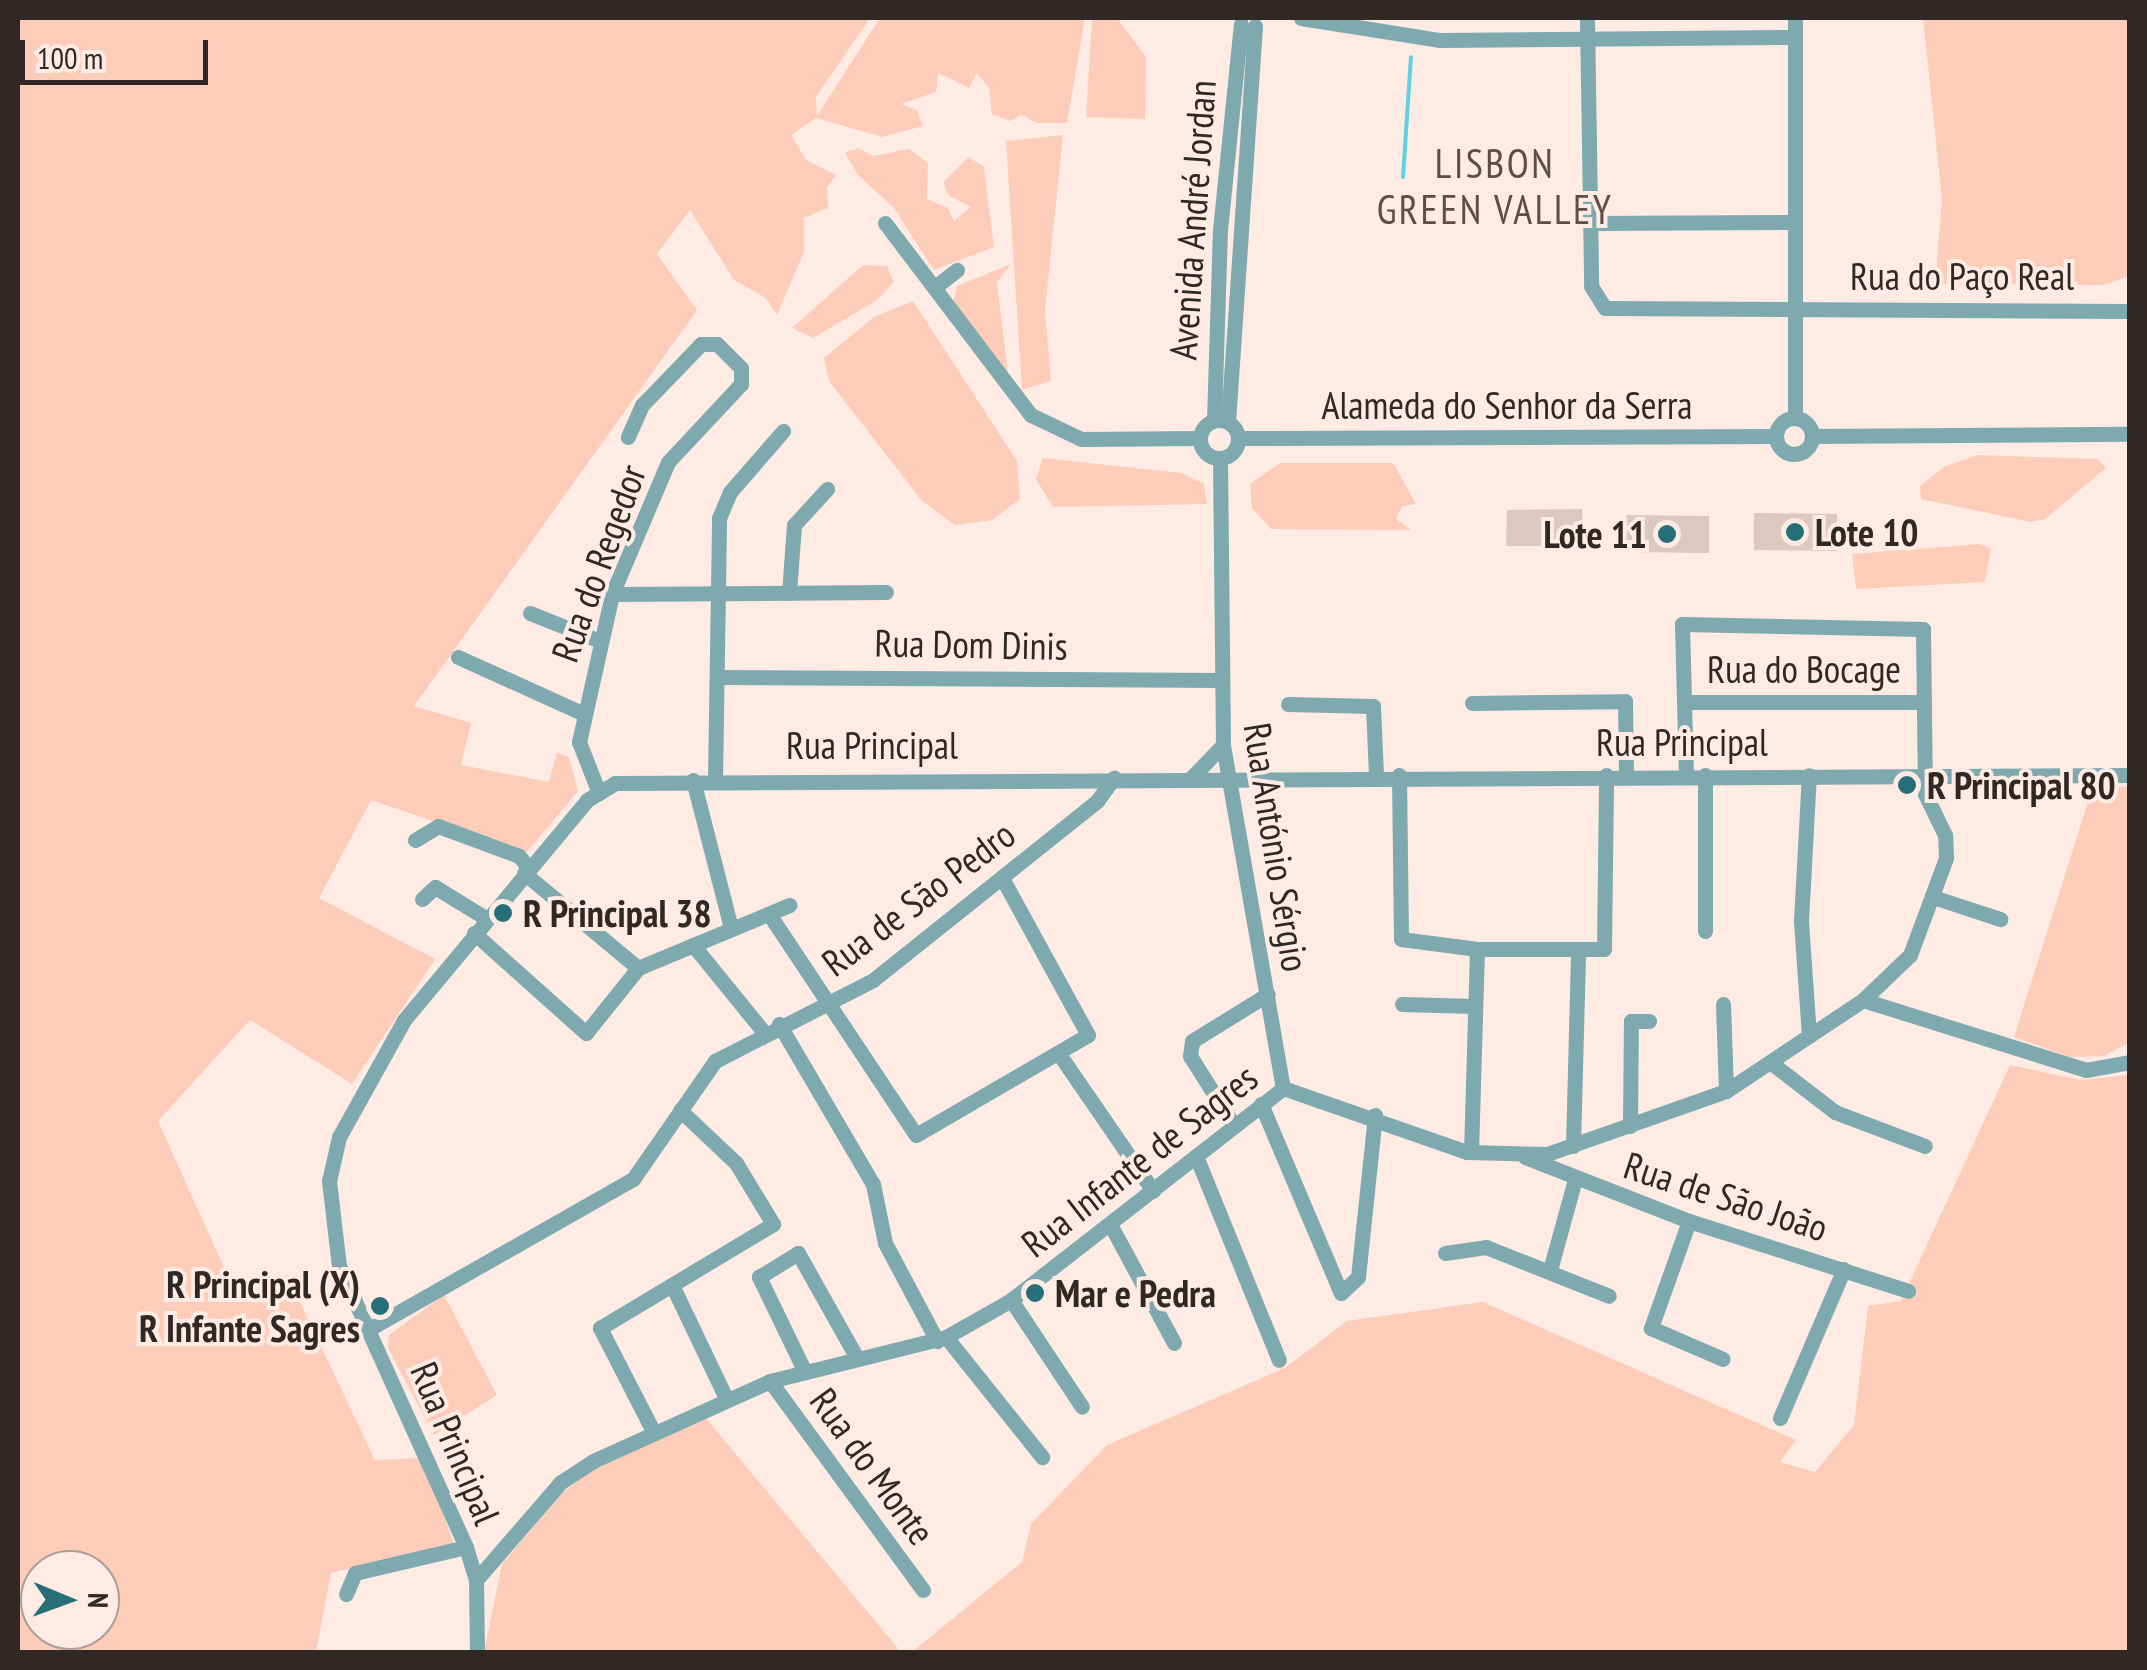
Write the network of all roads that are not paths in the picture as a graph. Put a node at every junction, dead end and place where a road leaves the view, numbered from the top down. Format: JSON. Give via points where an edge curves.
{"nodes":[{"id":1,"x":1301,"y":18,"type":"edge"},
{"id":2,"x":1587,"y":18,"type":"edge"},
{"id":3,"x":1795,"y":18,"type":"edge"},
{"id":4,"x":1249,"y":21,"type":"edge"},
{"id":5,"x":1378,"y":24,"type":"edge"},
{"id":6,"x":1795,"y":37,"type":"junction"},
{"id":7,"x":1587,"y":40,"type":"junction"},
{"id":8,"x":1795,"y":222,"type":"junction"},
{"id":9,"x":885,"y":223,"type":"dead end"},
{"id":10,"x":1590,"y":223,"type":"junction"},
{"id":11,"x":957,"y":270,"type":"dead end"},
{"id":12,"x":934,"y":287,"type":"junction"},
{"id":13,"x":1796,"y":310,"type":"junction"},
{"id":14,"x":2130,"y":312,"type":"edge"},
{"id":15,"x":1795,"y":418,"type":"junction"},
{"id":16,"x":1221,"y":421,"type":"junction"},
{"id":17,"x":783,"y":431,"type":"dead end"},
{"id":18,"x":2130,"y":434,"type":"edge"},
{"id":19,"x":1776,"y":436,"type":"junction"},
{"id":20,"x":1812,"y":436,"type":"junction"},
{"id":21,"x":628,"y":437,"type":"dead end"},
{"id":22,"x":1200,"y":438,"type":"junction"},
{"id":23,"x":1238,"y":438,"type":"junction"},
{"id":24,"x":1220,"y":458,"type":"junction"},
{"id":25,"x":827,"y":489,"type":"dead end"},
{"id":26,"x":886,"y":592,"type":"dead end"},
{"id":27,"x":789,"y":593,"type":"junction"},
{"id":28,"x":612,"y":594,"type":"junction"},
{"id":29,"x":718,"y":594,"type":"junction"},
{"id":30,"x":530,"y":613,"type":"dead end"},
{"id":31,"x":600,"y":641,"type":"junction"},
{"id":32,"x":458,"y":657,"type":"dead end"},
{"id":33,"x":718,"y":678,"type":"junction"},
{"id":34,"x":1222,"y":680,"type":"junction"},
{"id":35,"x":1472,"y":702,"type":"dead end"},
{"id":36,"x":1684,"y":702,"type":"junction"},
{"id":37,"x":1923,"y":702,"type":"junction"},
{"id":38,"x":1288,"y":704,"type":"dead end"},
{"id":39,"x":582,"y":713,"type":"junction"},
{"id":40,"x":1223,"y":745,"type":"junction"},
{"id":41,"x":1686,"y":774,"type":"junction"},
{"id":42,"x":1704,"y":774,"type":"junction"},
{"id":43,"x":1376,"y":775,"type":"junction"},
{"id":44,"x":1398,"y":775,"type":"junction"},
{"id":45,"x":1606,"y":775,"type":"junction"},
{"id":46,"x":1626,"y":775,"type":"junction"},
{"id":47,"x":1808,"y":775,"type":"junction"},
{"id":48,"x":1924,"y":775,"type":"junction"},
{"id":49,"x":2130,"y":775,"type":"edge"},
{"id":50,"x":1114,"y":778,"type":"junction"},
{"id":51,"x":1191,"y":778,"type":"junction"},
{"id":52,"x":1228,"y":778,"type":"junction"},
{"id":53,"x":715,"y":779,"type":"junction"},
{"id":54,"x":693,"y":780,"type":"junction"},
{"id":55,"x":600,"y":793,"type":"junction"},
{"id":56,"x":415,"y":840,"type":"dead end"},
{"id":57,"x":526,"y":870,"type":"junction"},
{"id":58,"x":1002,"y":878,"type":"junction"},
{"id":59,"x":1933,"y":897,"type":"junction"},
{"id":60,"x":422,"y":899,"type":"dead end"},
{"id":61,"x":789,"y":905,"type":"dead end"},
{"id":62,"x":769,"y":914,"type":"junction"},
{"id":63,"x":487,"y":919,"type":"junction"},
{"id":64,"x":2000,"y":919,"type":"dead end"},
{"id":65,"x":731,"y":928,"type":"junction"},
{"id":66,"x":1705,"y":931,"type":"dead end"},
{"id":67,"x":474,"y":933,"type":"junction"},
{"id":68,"x":693,"y":946,"type":"junction"},
{"id":69,"x":1477,"y":948,"type":"junction"},
{"id":70,"x":1578,"y":949,"type":"junction"},
{"id":71,"x":638,"y":968,"type":"junction"},
{"id":72,"x":1895,"y":972,"type":"junction"},
{"id":73,"x":1268,"y":994,"type":"junction"},
{"id":74,"x":1863,"y":1000,"type":"junction"},
{"id":75,"x":834,"y":1003,"type":"junction"},
{"id":76,"x":1402,"y":1004,"type":"dead end"},
{"id":77,"x":1723,"y":1004,"type":"dead end"},
{"id":78,"x":1475,"y":1006,"type":"junction"},
{"id":79,"x":1900,"y":1006,"type":"junction"},
{"id":80,"x":1649,"y":1021,"type":"dead end"},
{"id":81,"x":779,"y":1024,"type":"junction"},
{"id":82,"x":763,"y":1031,"type":"junction"},
{"id":83,"x":1808,"y":1036,"type":"junction"},
{"id":84,"x":1060,"y":1054,"type":"junction"},
{"id":85,"x":1770,"y":1062,"type":"junction"},
{"id":86,"x":2130,"y":1062,"type":"edge"},
{"id":87,"x":1283,"y":1088,"type":"junction"},
{"id":88,"x":1726,"y":1091,"type":"junction"},
{"id":89,"x":1261,"y":1104,"type":"junction"},
{"id":90,"x":680,"y":1110,"type":"junction"},
{"id":91,"x":1375,"y":1115,"type":"junction"},
{"id":92,"x":1234,"y":1124,"type":"junction"},
{"id":93,"x":1630,"y":1126,"type":"junction"},
{"id":94,"x":1573,"y":1146,"type":"junction"},
{"id":95,"x":1926,"y":1146,"type":"dead end"},
{"id":96,"x":1471,"y":1152,"type":"junction"},
{"id":97,"x":1196,"y":1156,"type":"junction"},
{"id":98,"x":1526,"y":1157,"type":"junction"},
{"id":99,"x":1574,"y":1179,"type":"junction"},
{"id":100,"x":1153,"y":1190,"type":"junction"},
{"id":101,"x":1689,"y":1221,"type":"junction"},
{"id":102,"x":1110,"y":1224,"type":"junction"},
{"id":103,"x":1445,"y":1253,"type":"dead end"},
{"id":104,"x":1844,"y":1269,"type":"junction"},
{"id":105,"x":1550,"y":1270,"type":"junction"},
{"id":106,"x":672,"y":1285,"type":"junction"},
{"id":107,"x":1908,"y":1291,"type":"dead end"},
{"id":108,"x":1609,"y":1296,"type":"dead end"},
{"id":109,"x":1010,"y":1300,"type":"junction"},
{"id":110,"x":369,"y":1329,"type":"junction"},
{"id":111,"x":941,"y":1339,"type":"junction"},
{"id":112,"x":1174,"y":1343,"type":"dead end"},
{"id":113,"x":857,"y":1358,"type":"junction"},
{"id":114,"x":1279,"y":1360,"type":"dead end"},
{"id":115,"x":1723,"y":1360,"type":"dead end"},
{"id":116,"x":805,"y":1372,"type":"junction"},
{"id":117,"x":770,"y":1382,"type":"junction"},
{"id":118,"x":726,"y":1398,"type":"junction"},
{"id":119,"x":1082,"y":1407,"type":"dead end"},
{"id":120,"x":1780,"y":1418,"type":"dead end"},
{"id":121,"x":652,"y":1429,"type":"junction"},
{"id":122,"x":1042,"y":1456,"type":"dead end"},
{"id":123,"x":466,"y":1547,"type":"junction"},
{"id":124,"x":476,"y":1580,"type":"junction"},
{"id":125,"x":923,"y":1590,"type":"dead end"},
{"id":126,"x":346,"y":1594,"type":"dead end"},
{"id":127,"x":477,"y":1652,"type":"edge"}],
"edges":[{"from":1,"to":5,"type":"street"},
{"from":2,"to":7,"type":"street","name":"Rua do Paço Real"},
{"from":3,"to":6,"type":"street","name":"Rua do Paço Real"},
{"from":4,"to":16,"type":"street","name":"Avenida André Jordan"},
{"from":5,"to":7,"type":"street"},
{"from":6,"to":7,"type":"street"},
{"from":6,"to":8,"type":"street","name":"Rua do Paço Real"},
{"from":7,"to":10,"type":"street","name":"Rua do Paço Real"},
{"from":8,"to":10,"type":"street"},
{"from":8,"to":13,"type":"street","name":"Rua do Paço Real"},
{"from":9,"to":12,"type":"street"},
{"from":10,"to":13,"type":"street","name":"Rua do Paço Real","via":[[1590,286],[1605,308]]},
{"from":11,"to":12,"type":"street"},
{"from":12,"to":22,"type":"street","via":[[1012,395],[1081,439]]},
{"from":13,"to":14,"type":"street","name":"Rua do Paço Real"},
{"from":13,"to":15,"type":"street","name":"Rua do Paço Real"},
{"from":15,"to":19,"type":"street"},
{"from":15,"to":20,"type":"street"},
{"from":16,"to":22,"type":"street"},
{"from":16,"to":23,"type":"street"},
{"from":17,"to":29,"type":"street","via":[[730,492],[719,518]]},
{"from":18,"to":20,"type":"street"},
{"from":19,"to":20,"type":"street","name":"Alameda do Senhor da Serra","via":[[1794,455]]},
{"from":19,"to":23,"type":"street","name":"Alameda do Senhor da Serra"},
{"from":21,"to":28,"type":"street","name":"Rua do Regedor","via":[[642,405],[700,344],[716,344],[741,368],[740,384],[668,462]]},
{"from":22,"to":24,"type":"street","via":[[1206,452]]},
{"from":23,"to":24,"type":"street"},
{"from":24,"to":34,"type":"street","name":"Rua António Sérgio"},
{"from":25,"to":27,"type":"street","via":[[794,525]]},
{"from":26,"to":27,"type":"street"},
{"from":27,"to":29,"type":"street"},
{"from":28,"to":29,"type":"street"},
{"from":28,"to":31,"type":"street","name":"Rua do Regedor"},
{"from":29,"to":33,"type":"street"},
{"from":30,"to":31,"type":"street"},
{"from":31,"to":39,"type":"street","name":"Rua do Regedor"},
{"from":32,"to":39,"type":"street"},
{"from":33,"to":34,"type":"street","name":"Rua Dom Dinis"},
{"from":33,"to":53,"type":"street"},
{"from":34,"to":40,"type":"street","name":"Rua António Sérgio"},
{"from":35,"to":46,"type":"street","via":[[1625,701]]},
{"from":36,"to":37,"type":"street","name":"Rua do Bocage"},
{"from":36,"to":37,"type":"street","name":"Rua Infante de Sagres","via":[[1682,624],[1923,629]]},
{"from":36,"to":41,"type":"street"},
{"from":37,"to":48,"type":"street","name":"Rua Infante de Sagres"},
{"from":38,"to":43,"type":"street","via":[[1373,706]]},
{"from":39,"to":55,"type":"street","name":"Rua do Regedor","via":[[578,742]]},
{"from":40,"to":51,"type":"street"},
{"from":40,"to":52,"type":"street","name":"Rua António Sérgio"},
{"from":41,"to":42,"type":"street","name":"Rua Principal"},
{"from":41,"to":46,"type":"street","name":"Rua Principal"},
{"from":42,"to":47,"type":"street","name":"Rua Principal"},
{"from":42,"to":66,"type":"street"},
{"from":43,"to":44,"type":"street","name":"Rua Principal"},
{"from":43,"to":52,"type":"street","name":"Rua Principal"},
{"from":44,"to":45,"type":"street","name":"Rua Principal"},
{"from":44,"to":69,"type":"street","via":[[1402,939]]},
{"from":45,"to":46,"type":"street","name":"Rua Principal"},
{"from":45,"to":70,"type":"street","via":[[1604,949]]},
{"from":47,"to":48,"type":"street","name":"Rua Principal"},
{"from":47,"to":83,"type":"street","via":[[1801,921]]},
{"from":48,"to":49,"type":"street","name":"Rua Principal"},
{"from":48,"to":59,"type":"street","name":"Rua Infante de Sagres","via":[[1945,835]]},
{"from":50,"to":51,"type":"street","name":"Rua Principal"},
{"from":50,"to":53,"type":"street","name":"Rua Principal"},
{"from":50,"to":58,"type":"street","name":"Rua de São Pedro"},
{"from":51,"to":52,"type":"street","name":"Rua Principal"},
{"from":52,"to":73,"type":"street","name":"Rua António Sérgio"},
{"from":53,"to":54,"type":"street","name":"Rua Principal"},
{"from":54,"to":55,"type":"street","name":"Rua Principal","via":[[615,783]]},
{"from":54,"to":65,"type":"street"},
{"from":55,"to":57,"type":"street","name":"Rua Principal"},
{"from":56,"to":57,"type":"street","via":[[438,826],[519,856]]},
{"from":57,"to":63,"type":"street","name":"Rua Principal"},
{"from":57,"to":71,"type":"street"},
{"from":58,"to":75,"type":"street","name":"Rua de São Pedro"},
{"from":58,"to":84,"type":"street","via":[[1088,1035]]},
{"from":59,"to":64,"type":"street"},
{"from":59,"to":72,"type":"street","name":"Rua Infante de Sagres"},
{"from":60,"to":63,"type":"street","via":[[435,887]]},
{"from":61,"to":62,"type":"street"},
{"from":62,"to":65,"type":"street"},
{"from":62,"to":75,"type":"street"},
{"from":63,"to":67,"type":"street","name":"Rua Principal"},
{"from":65,"to":68,"type":"street"},
{"from":67,"to":71,"type":"street","via":[[586,1033]]},
{"from":67,"to":110,"type":"street","name":"Rua Principal","via":[[404,1020],[340,1137],[329,1180],[331,1223],[339,1266]]},
{"from":68,"to":71,"type":"street"},
{"from":68,"to":82,"type":"street"},
{"from":69,"to":70,"type":"street"},
{"from":69,"to":78,"type":"street"},
{"from":70,"to":94,"type":"street"},
{"from":72,"to":74,"type":"street","name":"Rua Infante de Sagres"},
{"from":72,"to":79,"type":"street"},
{"from":73,"to":87,"type":"street","name":"Rua António Sérgio"},
{"from":73,"to":92,"type":"street","via":[[1192,1041],[1190,1056]]},
{"from":74,"to":79,"type":"street"},
{"from":74,"to":83,"type":"street","name":"Rua Infante de Sagres"},
{"from":75,"to":81,"type":"street","name":"Rua de São Pedro"},
{"from":75,"to":84,"type":"street","via":[[916,1135]]},
{"from":76,"to":78,"type":"street"},
{"from":77,"to":88,"type":"street"},
{"from":78,"to":96,"type":"street"},
{"from":79,"to":86,"type":"street","via":[[2086,1070]]},
{"from":80,"to":93,"type":"street","via":[[1630,1021]]},
{"from":81,"to":82,"type":"street","name":"Rua de São Pedro"},
{"from":81,"to":111,"type":"street","via":[[873,1184],[885,1243]]},
{"from":82,"to":90,"type":"street","name":"Rua de São Pedro","via":[[714,1060]]},
{"from":83,"to":85,"type":"street","name":"Rua Infante de Sagres"},
{"from":84,"to":100,"type":"street"},
{"from":85,"to":88,"type":"street","name":"Rua Infante de Sagres"},
{"from":85,"to":95,"type":"street","via":[[1835,1112]]},
{"from":87,"to":89,"type":"street","name":"Rua Infante de Sagres"},
{"from":87,"to":91,"type":"street","name":"Rua Infante de Sagres"},
{"from":88,"to":93,"type":"street","name":"Rua Infante de Sagres"},
{"from":89,"to":91,"type":"street","via":[[1342,1293],[1358,1276]]},
{"from":89,"to":92,"type":"street","name":"Rua Infante de Sagres"},
{"from":90,"to":106,"type":"street","via":[[736,1163],[773,1224]]},
{"from":90,"to":110,"type":"street","name":"Rua de São Pedro","via":[[632,1179]]},
{"from":91,"to":96,"type":"street","name":"Rua Infante de Sagres"},
{"from":92,"to":97,"type":"street","name":"Rua Infante de Sagres"},
{"from":93,"to":94,"type":"street","name":"Rua Infante de Sagres"},
{"from":94,"to":98,"type":"street","name":"Rua Infante de Sagres"},
{"from":96,"to":98,"type":"street","name":"Rua Infante de Sagres"},
{"from":97,"to":100,"type":"street","name":"Rua Infante de Sagres"},
{"from":97,"to":114,"type":"street"},
{"from":98,"to":99,"type":"street","name":"Rua de São João"},
{"from":99,"to":101,"type":"street","name":"Rua de São João"},
{"from":99,"to":105,"type":"street"},
{"from":100,"to":102,"type":"street","name":"Rua Infante de Sagres"},
{"from":101,"to":104,"type":"street","name":"Rua de São João"},
{"from":101,"to":115,"type":"street","via":[[1651,1328]]},
{"from":102,"to":109,"type":"street","name":"Rua Infante de Sagres"},
{"from":102,"to":112,"type":"street"},
{"from":103,"to":105,"type":"street","via":[[1486,1247]]},
{"from":104,"to":107,"type":"street","name":"Rua de São João"},
{"from":104,"to":120,"type":"street"},
{"from":105,"to":108,"type":"street"},
{"from":106,"to":118,"type":"street"},
{"from":106,"to":121,"type":"street","via":[[600,1328]]},
{"from":109,"to":111,"type":"street","name":"Rua Infante de Sagres"},
{"from":109,"to":119,"type":"street"},
{"from":110,"to":123,"type":"street","name":"Rua Principal"},
{"from":111,"to":113,"type":"street","name":"Rua Infante de Sagres"},
{"from":111,"to":122,"type":"street"},
{"from":113,"to":116,"type":"street","name":"Rua Infante de Sagres"},
{"from":113,"to":116,"type":"street","via":[[798,1253],[759,1278]]},
{"from":116,"to":117,"type":"street","name":"Rua Infante de Sagres"},
{"from":117,"to":118,"type":"street","name":"Rua Infante de Sagres"},
{"from":117,"to":125,"type":"street","name":"Rua do Monte"},
{"from":118,"to":121,"type":"street","name":"Rua Infante de Sagres"},
{"from":121,"to":124,"type":"street","name":"Rua Infante de Sagres","via":[[561,1482]]},
{"from":123,"to":124,"type":"street","name":"Rua Principal"},
{"from":123,"to":126,"type":"street","via":[[355,1574]]},
{"from":124,"to":127,"type":"street","name":"Rua Principal"}]}
